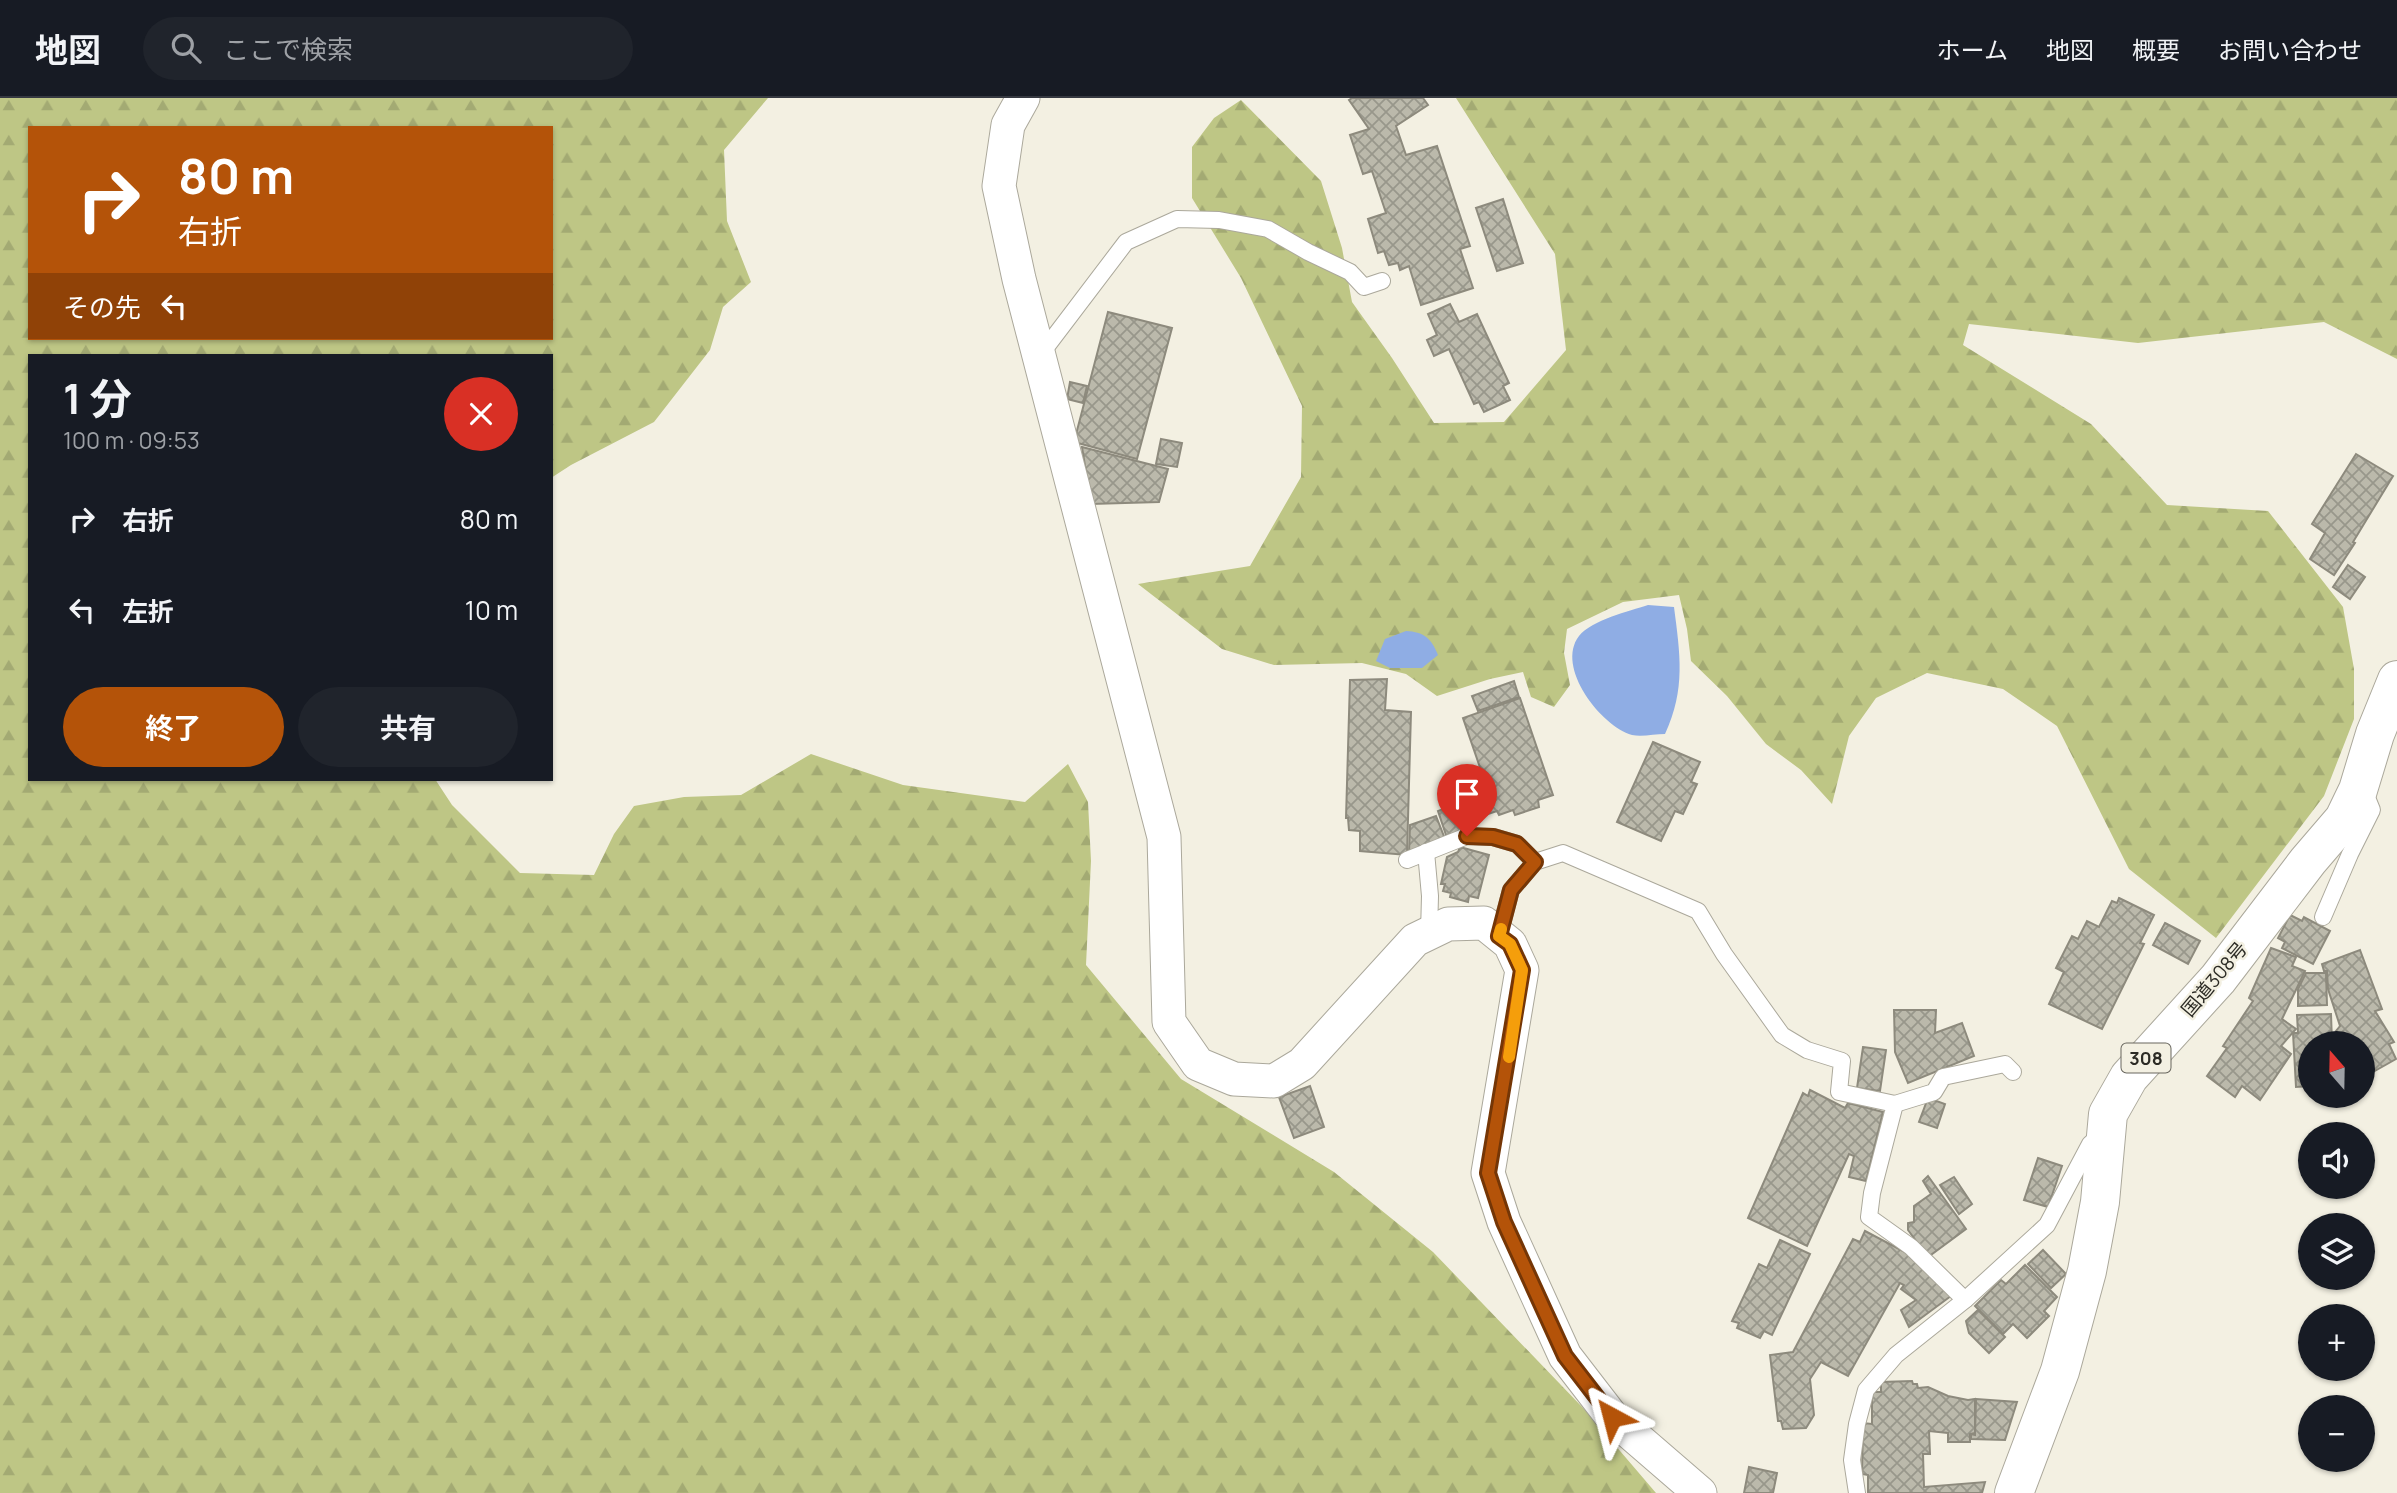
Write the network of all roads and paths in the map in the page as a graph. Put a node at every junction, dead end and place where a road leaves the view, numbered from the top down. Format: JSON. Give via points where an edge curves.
{"nodes":[{"id":1,"x":1023,"y":98,"type":"edge"},
{"id":2,"x":1382,"y":282,"type":"dead end"},
{"id":3,"x":1039,"y":356,"type":"junction"},
{"id":4,"x":2397,"y":680,"type":"edge"},
{"id":5,"x":2360,"y":782,"type":"junction"},
{"id":6,"x":1426,"y":852,"type":"junction"},
{"id":7,"x":1407,"y":860,"type":"dead end"},
{"id":8,"x":1535,"y":862,"type":"junction"},
{"id":9,"x":2323,"y":917,"type":"dead end"},
{"id":10,"x":1429,"y":933,"type":"junction"},
{"id":11,"x":1499,"y":936,"type":"junction"},
{"id":12,"x":2012,"y":1072,"type":"dead end"},
{"id":13,"x":1895,"y":1104,"type":"junction"},
{"id":14,"x":2106,"y":1129,"type":"junction"},
{"id":15,"x":1965,"y":1300,"type":"junction"},
{"id":16,"x":1700,"y":1493,"type":"edge"},
{"id":17,"x":1857,"y":1493,"type":"edge"},
{"id":18,"x":2014,"y":1493,"type":"edge"}],
"edges":[{"from":1,"to":3,"type":"street","via":[[1008,125],[999,186]]},
{"from":2,"to":3,"type":"lane","via":[[1364,287],[1350,272],[1268,229],[1219,220],[1177,219],[1125,242]]},
{"from":3,"to":10,"type":"street","via":[[1164,837],[1169,1022],[1198,1064],[1234,1079],[1274,1081],[1302,1064],[1415,940]]},
{"from":4,"to":5,"type":"highway","name":"国道308号","number":"308"},
{"from":5,"to":9,"type":"lane","via":[[2372,810]]},
{"from":5,"to":14,"type":"highway","name":"国道308号","number":"308","via":[[2344,819],[2218,979],[2129,1077],[2108,1114]]},
{"from":6,"to":7,"type":"lane"},
{"from":6,"to":8,"type":"lane","via":[[1467,836],[1493,837],[1517,844]]},
{"from":6,"to":10,"type":"lane"},
{"from":8,"to":11,"type":"lane","via":[[1511,890]]},
{"from":8,"to":13,"type":"lane","via":[[1563,853],[1698,911],[1782,1035],[1807,1050],[1842,1061],[1839,1092]]},
{"from":10,"to":11,"type":"street","via":[[1448,924],[1484,923]]},
{"from":11,"to":16,"type":"street","via":[[1510,944],[1522,970],[1488,1173],[1504,1222],[1565,1356],[1612,1417]]},
{"from":12,"to":13,"type":"lane","via":[[2005,1064],[1943,1077],[1934,1092]]},
{"from":13,"to":15,"type":"lane","via":[[1869,1217],[1911,1247]]},
{"from":14,"to":15,"type":"lane","via":[[2090,1144],[2046,1225]]},
{"from":14,"to":18,"type":"highway","name":"国道308号","number":"308","via":[[2100,1202],[2087,1271],[2060,1371]]},
{"from":15,"to":17,"type":"lane","via":[[1896,1355],[1866,1390],[1852,1460]]}]}
